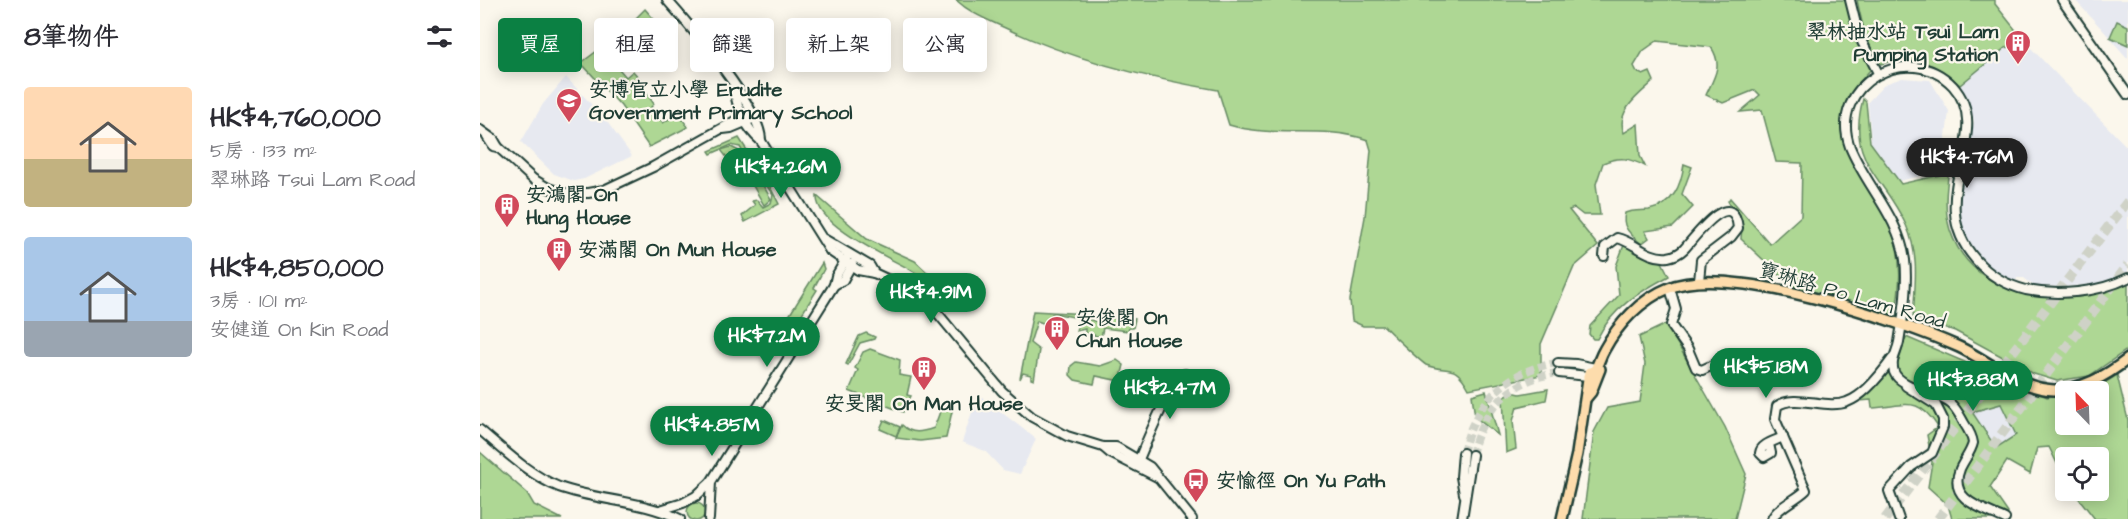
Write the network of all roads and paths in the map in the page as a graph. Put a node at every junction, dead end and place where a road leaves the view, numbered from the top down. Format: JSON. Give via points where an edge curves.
{"nodes":[{"id":1,"x":667,"y":0,"type":"edge"},
{"id":2,"x":1850,"y":0,"type":"edge"},
{"id":3,"x":2062,"y":0,"type":"edge"},
{"id":4,"x":1878,"y":73,"type":"junction"},
{"id":5,"x":2128,"y":95,"type":"edge"},
{"id":6,"x":748,"y":117,"type":"junction"},
{"id":7,"x":480,"y":130,"type":"edge"},
{"id":8,"x":1604,"y":256,"type":"dead end"},
{"id":9,"x":850,"y":260,"type":"junction"},
{"id":10,"x":2128,"y":278,"type":"edge"},
{"id":11,"x":1699,"y":281,"type":"junction"},
{"id":12,"x":1670,"y":288,"type":"junction"},
{"id":13,"x":1901,"y":325,"type":"junction"},
{"id":14,"x":1730,"y":357,"type":"dead end"},
{"id":15,"x":1892,"y":359,"type":"junction"},
{"id":16,"x":2128,"y":359,"type":"edge"},
{"id":17,"x":1558,"y":363,"type":"tunnel mouth"},
{"id":18,"x":1596,"y":368,"type":"junction"},
{"id":19,"x":1559,"y":373,"type":"tunnel mouth"},
{"id":20,"x":1584,"y":376,"type":"junction"},
{"id":21,"x":1177,"y":380,"type":"junction"},
{"id":22,"x":1903,"y":383,"type":"junction"},
{"id":23,"x":1182,"y":392,"type":"junction"},
{"id":24,"x":1586,"y":398,"type":"junction"},
{"id":25,"x":1167,"y":399,"type":"junction"},
{"id":26,"x":480,"y":430,"type":"edge"},
{"id":27,"x":1783,"y":437,"type":"junction"},
{"id":28,"x":1769,"y":444,"type":"dead end"},
{"id":29,"x":1463,"y":453,"type":"tunnel mouth"},
{"id":30,"x":1473,"y":454,"type":"tunnel mouth"},
{"id":31,"x":1135,"y":461,"type":"junction"},
{"id":32,"x":711,"y":482,"type":"junction"},
{"id":33,"x":696,"y":496,"type":"junction"},
{"id":34,"x":1464,"y":498,"type":"junction"},
{"id":35,"x":683,"y":503,"type":"junction"},
{"id":36,"x":709,"y":503,"type":"junction"},
{"id":37,"x":660,"y":510,"type":"junction"},
{"id":38,"x":681,"y":519,"type":"edge"},
{"id":39,"x":709,"y":519,"type":"edge"},
{"id":40,"x":1192,"y":519,"type":"edge"},
{"id":41,"x":1462,"y":519,"type":"edge"},
{"id":42,"x":1562,"y":519,"type":"edge"},
{"id":43,"x":1772,"y":519,"type":"edge"},
{"id":44,"x":1899,"y":519,"type":"edge"},
{"id":45,"x":2005,"y":519,"type":"edge"}],
"edges":[{"from":1,"to":6,"type":"street","via":[[709,50],[734,87],[736,103]]},
{"from":2,"to":4,"type":"street","via":[[1859,36]]},
{"from":3,"to":5,"type":"street"},
{"from":4,"to":10,"type":"street","via":[[1901,66],[1925,68],[1944,78],[1959,95],[1967,128],[1954,190],[1954,220],[1967,250],[1988,273],[2019,288],[2049,292],[2103,288]]},
{"from":4,"to":13,"type":"street","via":[[1853,97],[1846,129],[1853,153],[1901,240],[1906,270]]},
{"from":6,"to":7,"type":"street","via":[[729,122],[656,166],[596,192],[564,193],[533,179]]},
{"from":6,"to":9,"type":"street","via":[[753,135],[761,141],[827,247]]},
{"from":8,"to":11,"type":"street","via":[[1605,247],[1617,238],[1652,255],[1675,255],[1708,220],[1719,213],[1730,214],[1738,228],[1701,260]]},
{"from":9,"to":31,"type":"street","via":[[865,273],[874,273],[904,287],[930,304],[1021,409],[1055,430],[1103,447],[1114,446]]},
{"from":9,"to":32,"type":"street","via":[[836,276]]},
{"from":11,"to":12,"type":"main road","name":"寶琳路 Po Lam Road"},
{"from":11,"to":13,"type":"main road","name":"寶琳路 Po Lam Road","via":[[1759,286]]},
{"from":12,"to":14,"type":"street","via":[[1676,309],[1671,325],[1696,368],[1702,370]]},
{"from":12,"to":18,"type":"main road","name":"寶琳路 Po Lam Road","via":[[1638,308],[1607,344]]},
{"from":13,"to":15,"type":"street","via":[[1898,350]]},
{"from":13,"to":16,"type":"main road","name":"寶琳路 Po Lam Road","via":[[1959,347],[2040,388],[2055,390],[2097,381]]},
{"from":15,"to":22,"type":"street","via":[[1895,375]]},
{"from":15,"to":27,"type":"street","via":[[1858,396],[1846,402],[1786,402],[1777,406],[1774,415]]},
{"from":17,"to":18,"type":"street"},
{"from":18,"to":20,"type":"main road"},
{"from":18,"to":24,"type":"main road"},
{"from":19,"to":20,"type":"street"},
{"from":20,"to":24,"type":"main road"},
{"from":21,"to":23,"type":"street"},
{"from":21,"to":23,"type":"street","via":[[1185,374],[1194,381],[1192,390]]},
{"from":21,"to":25,"type":"street"},
{"from":22,"to":44,"type":"street","via":[[1936,405],[1943,427],[1932,453],[1911,467],[1889,491]]},
{"from":22,"to":45,"type":"street","via":[[1934,393],[1956,409],[1973,443],[1958,475],[1960,492],[1971,505]]},
{"from":23,"to":25,"type":"street"},
{"from":24,"to":42,"type":"main road"},
{"from":25,"to":31,"type":"street"},
{"from":26,"to":37,"type":"street","via":[[530,470],[560,487]]},
{"from":27,"to":28,"type":"street"},
{"from":27,"to":43,"type":"street","via":[[1806,490]]},
{"from":29,"to":34,"type":"street"},
{"from":30,"to":34,"type":"street"},
{"from":31,"to":40,"type":"street","via":[[1154,470]]},
{"from":32,"to":33,"type":"street"},
{"from":32,"to":36,"type":"street"},
{"from":33,"to":35,"type":"street"},
{"from":33,"to":36,"type":"street"},
{"from":34,"to":41,"type":"street"},
{"from":35,"to":37,"type":"street"},
{"from":35,"to":38,"type":"street"},
{"from":36,"to":39,"type":"street"},
{"from":37,"to":38,"type":"street"}]}
